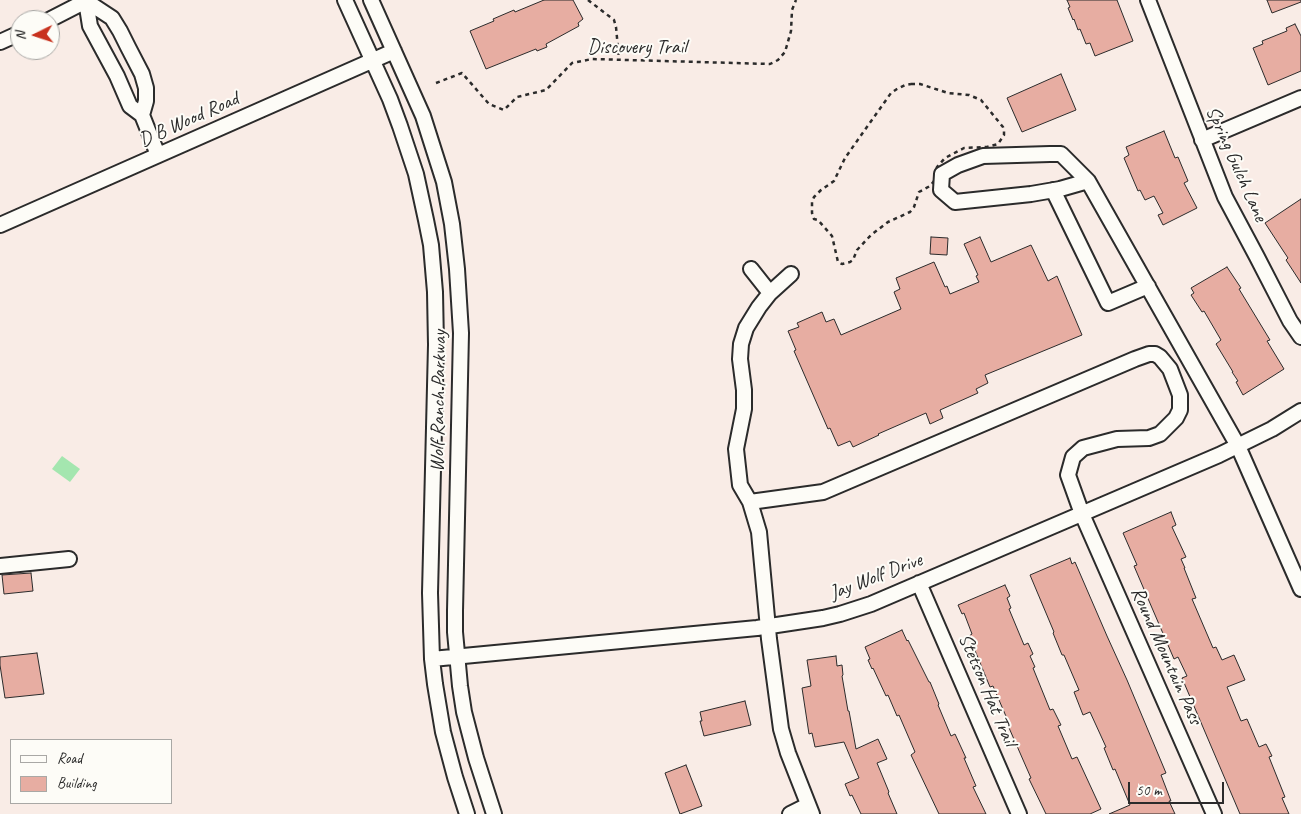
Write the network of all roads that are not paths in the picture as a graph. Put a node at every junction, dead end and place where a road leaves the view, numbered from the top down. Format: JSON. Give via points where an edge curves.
{"nodes":[{"id":1,"x":86,"y":0,"type":"edge"},
{"id":2,"x":345,"y":0,"type":"edge"},
{"id":3,"x":371,"y":0,"type":"edge"},
{"id":4,"x":1148,"y":0,"type":"edge"},
{"id":5,"x":60,"y":14,"type":"edge"},
{"id":6,"x":394,"y":51,"type":"junction"},
{"id":7,"x":373,"y":61,"type":"junction"},
{"id":8,"x":1301,"y":98,"type":"edge"},
{"id":9,"x":142,"y":115,"type":"junction"},
{"id":10,"x":1202,"y":140,"type":"junction"},
{"id":11,"x":158,"y":155,"type":"junction"},
{"id":12,"x":1088,"y":181,"type":"junction"},
{"id":13,"x":1053,"y":190,"type":"junction"},
{"id":14,"x":0,"y":225,"type":"edge"},
{"id":15,"x":751,"y":269,"type":"dead end"},
{"id":16,"x":791,"y":274,"type":"dead end"},
{"id":17,"x":1148,"y":286,"type":"junction"},
{"id":18,"x":770,"y":293,"type":"junction"},
{"id":19,"x":1301,"y":337,"type":"edge"},
{"id":20,"x":1301,"y":411,"type":"edge"},
{"id":21,"x":1238,"y":446,"type":"junction"},
{"id":22,"x":750,"y":502,"type":"junction"},
{"id":23,"x":1082,"y":514,"type":"junction"},
{"id":24,"x":69,"y":559,"type":"dead end"},
{"id":25,"x":0,"y":566,"type":"edge"},
{"id":26,"x":919,"y":583,"type":"junction"},
{"id":27,"x":1301,"y":589,"type":"edge"},
{"id":28,"x":768,"y":626,"type":"junction"},
{"id":29,"x":457,"y":657,"type":"junction"},
{"id":30,"x":432,"y":659,"type":"junction"},
{"id":31,"x":810,"y":810,"type":"edge"},
{"id":32,"x":467,"y":814,"type":"edge"},
{"id":33,"x":494,"y":814,"type":"edge"},
{"id":34,"x":790,"y":814,"type":"edge"},
{"id":35,"x":1019,"y":814,"type":"edge"},
{"id":36,"x":1214,"y":814,"type":"edge"}],
"edges":[{"from":1,"to":5,"type":"street"},
{"from":1,"to":9,"type":"street","via":[[90,26],[130,106]]},
{"from":1,"to":9,"type":"street","via":[[112,18],[142,74],[146,101]]},
{"from":2,"to":7,"type":"street","name":"Wolf Ranch Parkway"},
{"from":3,"to":6,"type":"street","name":"Wolf Ranch Parkway"},
{"from":4,"to":10,"type":"street","name":"Spring Gulch Lane"},
{"from":6,"to":7,"type":"street","name":"D B Wood Road"},
{"from":6,"to":29,"type":"street","name":"Wolf Ranch Parkway","via":[[424,116],[439,164],[457,269],[461,333],[455,611]]},
{"from":7,"to":11,"type":"street","name":"D B Wood Road"},
{"from":7,"to":30,"type":"street","name":"Wolf Ranch Parkway","via":[[411,159],[426,220],[433,268],[436,345],[430,593]]},
{"from":8,"to":10,"type":"street"},
{"from":9,"to":11,"type":"street"},
{"from":10,"to":19,"type":"street","name":"Spring Gulch Lane","via":[[1224,197]]},
{"from":11,"to":14,"type":"street","name":"D B Wood Road"},
{"from":12,"to":13,"type":"street"},
{"from":12,"to":13,"type":"street","via":[[1060,154],[983,156],[942,174],[941,190],[954,202]]},
{"from":12,"to":17,"type":"street"},
{"from":13,"to":17,"type":"street","via":[[1108,303]]},
{"from":15,"to":18,"type":"street"},
{"from":16,"to":18,"type":"street"},
{"from":17,"to":21,"type":"street"},
{"from":18,"to":22,"type":"street","via":[[746,328],[741,344],[744,409],[736,449],[740,485]]},
{"from":20,"to":21,"type":"street","name":"Jay Wolf Drive"},
{"from":21,"to":23,"type":"street","name":"Jay Wolf Drive"},
{"from":21,"to":27,"type":"street"},
{"from":22,"to":23,"type":"street","name":"Round Mountain Pass","via":[[823,492],[1135,359],[1154,354],[1170,369],[1180,395],[1180,410],[1160,434],[1149,438],[1117,439],[1083,448],[1073,457],[1068,475]]},
{"from":22,"to":28,"type":"street","via":[[759,532]]},
{"from":23,"to":26,"type":"street","name":"Jay Wolf Drive"},
{"from":23,"to":36,"type":"street","name":"Round Mountain Pass"},
{"from":24,"to":25,"type":"street"},
{"from":26,"to":28,"type":"street","name":"Jay Wolf Drive","via":[[848,612]]},
{"from":26,"to":35,"type":"street","name":"Stetson Hat Trail"},
{"from":28,"to":29,"type":"street","name":"Jay Wolf Drive"},
{"from":28,"to":31,"type":"street","via":[[781,730]]},
{"from":29,"to":30,"type":"street","name":"Jay Wolf Drive"},
{"from":29,"to":33,"type":"street","name":"Wolf Ranch Parkway","via":[[470,736]]},
{"from":30,"to":32,"type":"street","name":"Wolf Ranch Parkway","via":[[444,732]]},
{"from":31,"to":34,"type":"street"}]}
